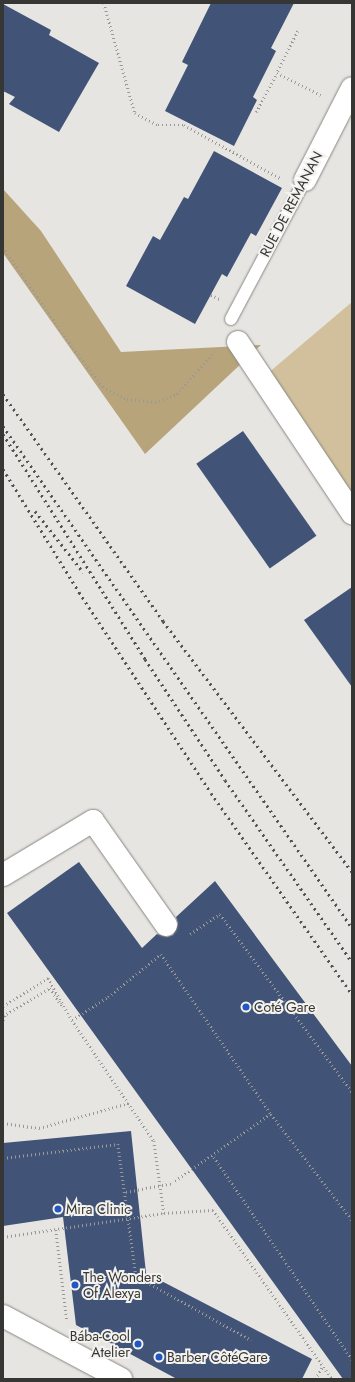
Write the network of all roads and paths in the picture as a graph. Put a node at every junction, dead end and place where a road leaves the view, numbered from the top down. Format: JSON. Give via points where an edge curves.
{"nodes":[{"id":1,"x":104,"y":3,"type":"edge"},
{"id":2,"x":298,"y":31,"type":"dead end"},
{"id":3,"x":277,"y":73,"type":"junction"},
{"id":4,"x":347,"y":97,"type":"edge"},
{"id":5,"x":256,"y":112,"type":"dead end"},
{"id":6,"x":302,"y":184,"type":"junction"},
{"id":7,"x":3,"y":247,"type":"edge"},
{"id":8,"x":230,"y":319,"type":"dead end"},
{"id":9,"x":228,"y":345,"type":"joint"},
{"id":10,"x":352,"y":513,"type":"edge"},
{"id":11,"x":3,"y":875,"type":"edge"},
{"id":12,"x":166,"y":925,"type":"dead end"},
{"id":13,"x":187,"y":936,"type":"dead end"},
{"id":14,"x":168,"y":950,"type":"dead end"},
{"id":15,"x":161,"y":954,"type":"junction"},
{"id":16,"x":3,"y":1006,"type":"edge"},
{"id":17,"x":4,"y":1016,"type":"edge"},
{"id":18,"x":3,"y":1020,"type":"edge"},
{"id":19,"x":72,"y":1020,"type":"junction"},
{"id":20,"x":352,"y":1092,"type":"edge"},
{"id":21,"x":129,"y":1103,"type":"junction"},
{"id":22,"x":270,"y":1114,"type":"junction"},
{"id":23,"x":3,"y":1123,"type":"edge"},
{"id":24,"x":214,"y":1156,"type":"junction"},
{"id":25,"x":3,"y":1158,"type":"edge"},
{"id":26,"x":126,"y":1192,"type":"junction"},
{"id":27,"x":164,"y":1214,"type":"junction"},
{"id":28,"x":352,"y":1220,"type":"edge"},
{"id":29,"x":56,"y":1230,"type":"junction"},
{"id":30,"x":3,"y":1237,"type":"edge"},
{"id":31,"x":3,"y":1316,"type":"edge"},
{"id":32,"x":68,"y":1324,"type":"dead end"},
{"id":33,"x":251,"y":1340,"type":"dead end"},
{"id":34,"x":352,"y":1359,"type":"edge"},
{"id":35,"x":323,"y":1366,"type":"junction"},
{"id":36,"x":121,"y":1379,"type":"edge"},
{"id":37,"x":315,"y":1379,"type":"edge"},
{"id":38,"x":332,"y":1379,"type":"edge"}],
"edges":[{"from":1,"to":6,"type":"path","via":[[135,113],[158,125],[184,125]]},
{"from":2,"to":3,"type":"path"},
{"from":3,"to":4,"type":"path"},
{"from":3,"to":5,"type":"path"},
{"from":4,"to":6,"type":"street","name":"RUE DE REMANAN"},
{"from":6,"to":8,"type":"lane","name":"RUE DE REMANAN"},
{"from":7,"to":9,"type":"path","via":[[103,387],[127,399],[156,402],[176,394]]},
{"from":9,"to":10,"type":"street"},
{"from":11,"to":12,"type":"street","via":[[93,821]]},
{"from":13,"to":20,"type":"path","via":[[220,914]]},
{"from":14,"to":15,"type":"path"},
{"from":15,"to":19,"type":"path","via":[[108,997]]},
{"from":15,"to":22,"type":"path"},
{"from":16,"to":19,"type":"path","via":[[48,978]]},
{"from":17,"to":18,"type":"path"},
{"from":17,"to":19,"type":"path","via":[[50,988]]},
{"from":19,"to":21,"type":"path"},
{"from":21,"to":23,"type":"path","via":[[39,1128]]},
{"from":21,"to":27,"type":"path","via":[[154,1141]]},
{"from":22,"to":24,"type":"path"},
{"from":22,"to":28,"type":"path"},
{"from":24,"to":26,"type":"path","bridge":true,"via":[[173,1183]]},
{"from":24,"to":34,"type":"path"},
{"from":25,"to":26,"type":"path","via":[[118,1144]]},
{"from":26,"to":33,"type":"path","via":[[136,1276]]},
{"from":27,"to":29,"type":"path"},
{"from":27,"to":35,"type":"path","via":[[212,1210]]},
{"from":29,"to":30,"type":"path"},
{"from":29,"to":32,"type":"path"},
{"from":31,"to":36,"type":"street"},
{"from":35,"to":37,"type":"path"},
{"from":35,"to":38,"type":"path"}]}
